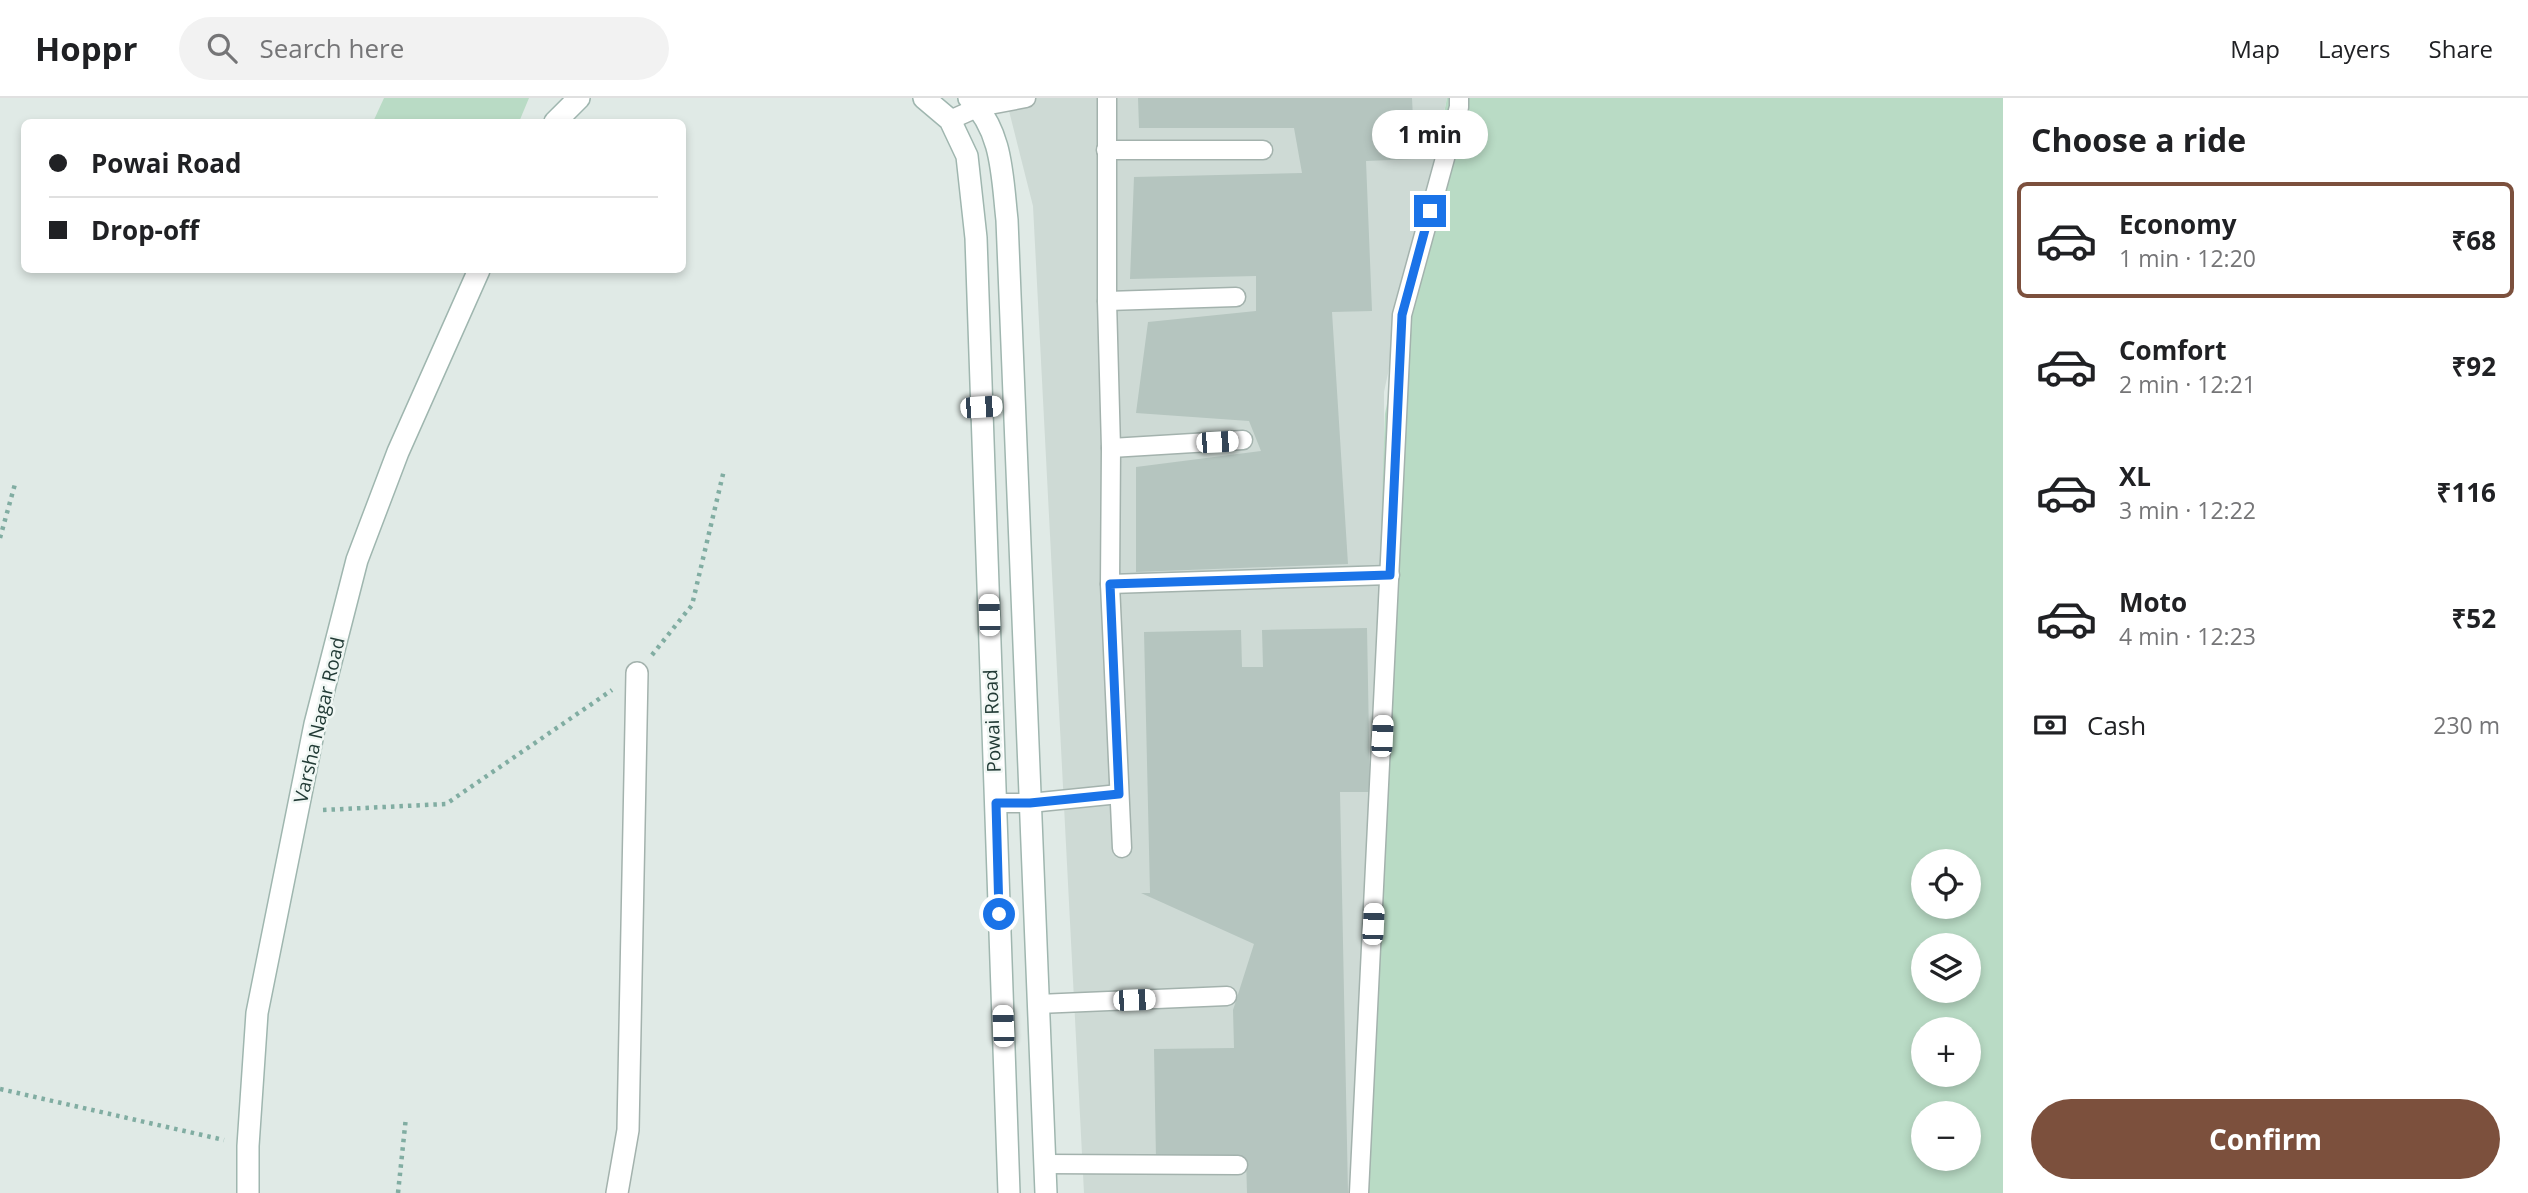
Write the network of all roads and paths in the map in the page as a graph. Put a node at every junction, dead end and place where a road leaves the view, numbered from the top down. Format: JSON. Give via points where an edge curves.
{"nodes":[{"id":1,"x":579,"y":98,"type":"edge"},
{"id":2,"x":924,"y":98,"type":"edge"},
{"id":3,"x":1026,"y":98,"type":"edge"},
{"id":4,"x":1107,"y":98,"type":"edge"},
{"id":5,"x":1459,"y":98,"type":"edge"},
{"id":6,"x":974,"y":103,"type":"edge"},
{"id":7,"x":558,"y":119,"type":"edge"},
{"id":8,"x":950,"y":120,"type":"junction"},
{"id":9,"x":1107,"y":150,"type":"junction"},
{"id":10,"x":1263,"y":150,"type":"dead end"},
{"id":11,"x":478,"y":273,"type":"edge"},
{"id":12,"x":1236,"y":297,"type":"dead end"},
{"id":13,"x":1107,"y":301,"type":"junction"},
{"id":14,"x":1014,"y":404,"type":"junction"},
{"id":15,"x":981,"y":407,"type":"junction"},
{"id":16,"x":1243,"y":440,"type":"dead end"},
{"id":17,"x":1111,"y":448,"type":"junction"},
{"id":18,"x":724,"y":470,"type":"dead end"},
{"id":19,"x":15,"y":484,"type":"dead end"},
{"id":20,"x":0,"y":538,"type":"edge"},
{"id":21,"x":1390,"y":575,"type":"junction"},
{"id":22,"x":1110,"y":584,"type":"junction"},
{"id":23,"x":637,"y":673,"type":"junction"},
{"id":24,"x":1119,"y":794,"type":"junction"},
{"id":25,"x":996,"y":803,"type":"junction"},
{"id":26,"x":1030,"y":803,"type":"junction"},
{"id":27,"x":298,"y":811,"type":"junction"},
{"id":28,"x":1122,"y":848,"type":"dead end"},
{"id":29,"x":1227,"y":996,"type":"dead end"},
{"id":30,"x":1038,"y":1004,"type":"junction"},
{"id":31,"x":0,"y":1089,"type":"edge"},
{"id":32,"x":406,"y":1117,"type":"dead end"},
{"id":33,"x":248,"y":1146,"type":"junction"},
{"id":34,"x":1045,"y":1164,"type":"junction"},
{"id":35,"x":1238,"y":1166,"type":"dead end"},
{"id":36,"x":248,"y":1193,"type":"edge"},
{"id":37,"x":398,"y":1193,"type":"edge"},
{"id":38,"x":617,"y":1193,"type":"edge"},
{"id":39,"x":1009,"y":1193,"type":"edge"},
{"id":40,"x":1046,"y":1193,"type":"edge"},
{"id":41,"x":1359,"y":1193,"type":"edge"}],
"edges":[{"from":1,"to":7,"type":"main road"},
{"from":2,"to":8,"type":"main road","name":"Powai Road"},
{"from":3,"to":6,"type":"lane"},
{"from":4,"to":9,"type":"lane"},
{"from":5,"to":21,"type":"lane","via":[[1402,315]]},
{"from":6,"to":8,"type":"lane"},
{"from":6,"to":14,"type":"main road","name":"Powai Road","via":[[999,146],[1007,220]]},
{"from":8,"to":15,"type":"main road","name":"Powai Road","via":[[967,156],[976,238]]},
{"from":9,"to":10,"type":"lane"},
{"from":9,"to":13,"type":"lane"},
{"from":11,"to":27,"type":"main road","name":"Varsha Nagar Road","via":[[398,452],[357,559]]},
{"from":12,"to":13,"type":"lane"},
{"from":13,"to":17,"type":"lane"},
{"from":14,"to":15,"type":"main road"},
{"from":14,"to":26,"type":"main road","name":"Powai Road"},
{"from":15,"to":25,"type":"main road","name":"Powai Road"},
{"from":16,"to":17,"type":"lane"},
{"from":17,"to":22,"type":"lane"},
{"from":18,"to":23,"type":"path","via":[[692,605]]},
{"from":19,"to":20,"type":"path"},
{"from":21,"to":22,"type":"lane"},
{"from":21,"to":41,"type":"lane"},
{"from":22,"to":24,"type":"lane"},
{"from":23,"to":27,"type":"path","via":[[446,804]]},
{"from":23,"to":38,"type":"main road","via":[[628,1130]]},
{"from":24,"to":26,"type":"lane"},
{"from":24,"to":28,"type":"lane"},
{"from":25,"to":26,"type":"lane"},
{"from":25,"to":39,"type":"main road","name":"Powai Road"},
{"from":26,"to":30,"type":"main road","name":"Powai Road"},
{"from":27,"to":33,"type":"main road","name":"Varsha Nagar Road","via":[[257,1013]]},
{"from":29,"to":30,"type":"lane"},
{"from":30,"to":34,"type":"main road","name":"Powai Road"},
{"from":31,"to":33,"type":"path"},
{"from":32,"to":37,"type":"path"},
{"from":33,"to":36,"type":"main road","name":"Varsha Nagar Road"},
{"from":34,"to":35,"type":"lane"},
{"from":34,"to":40,"type":"main road","name":"Powai Road"}]}
